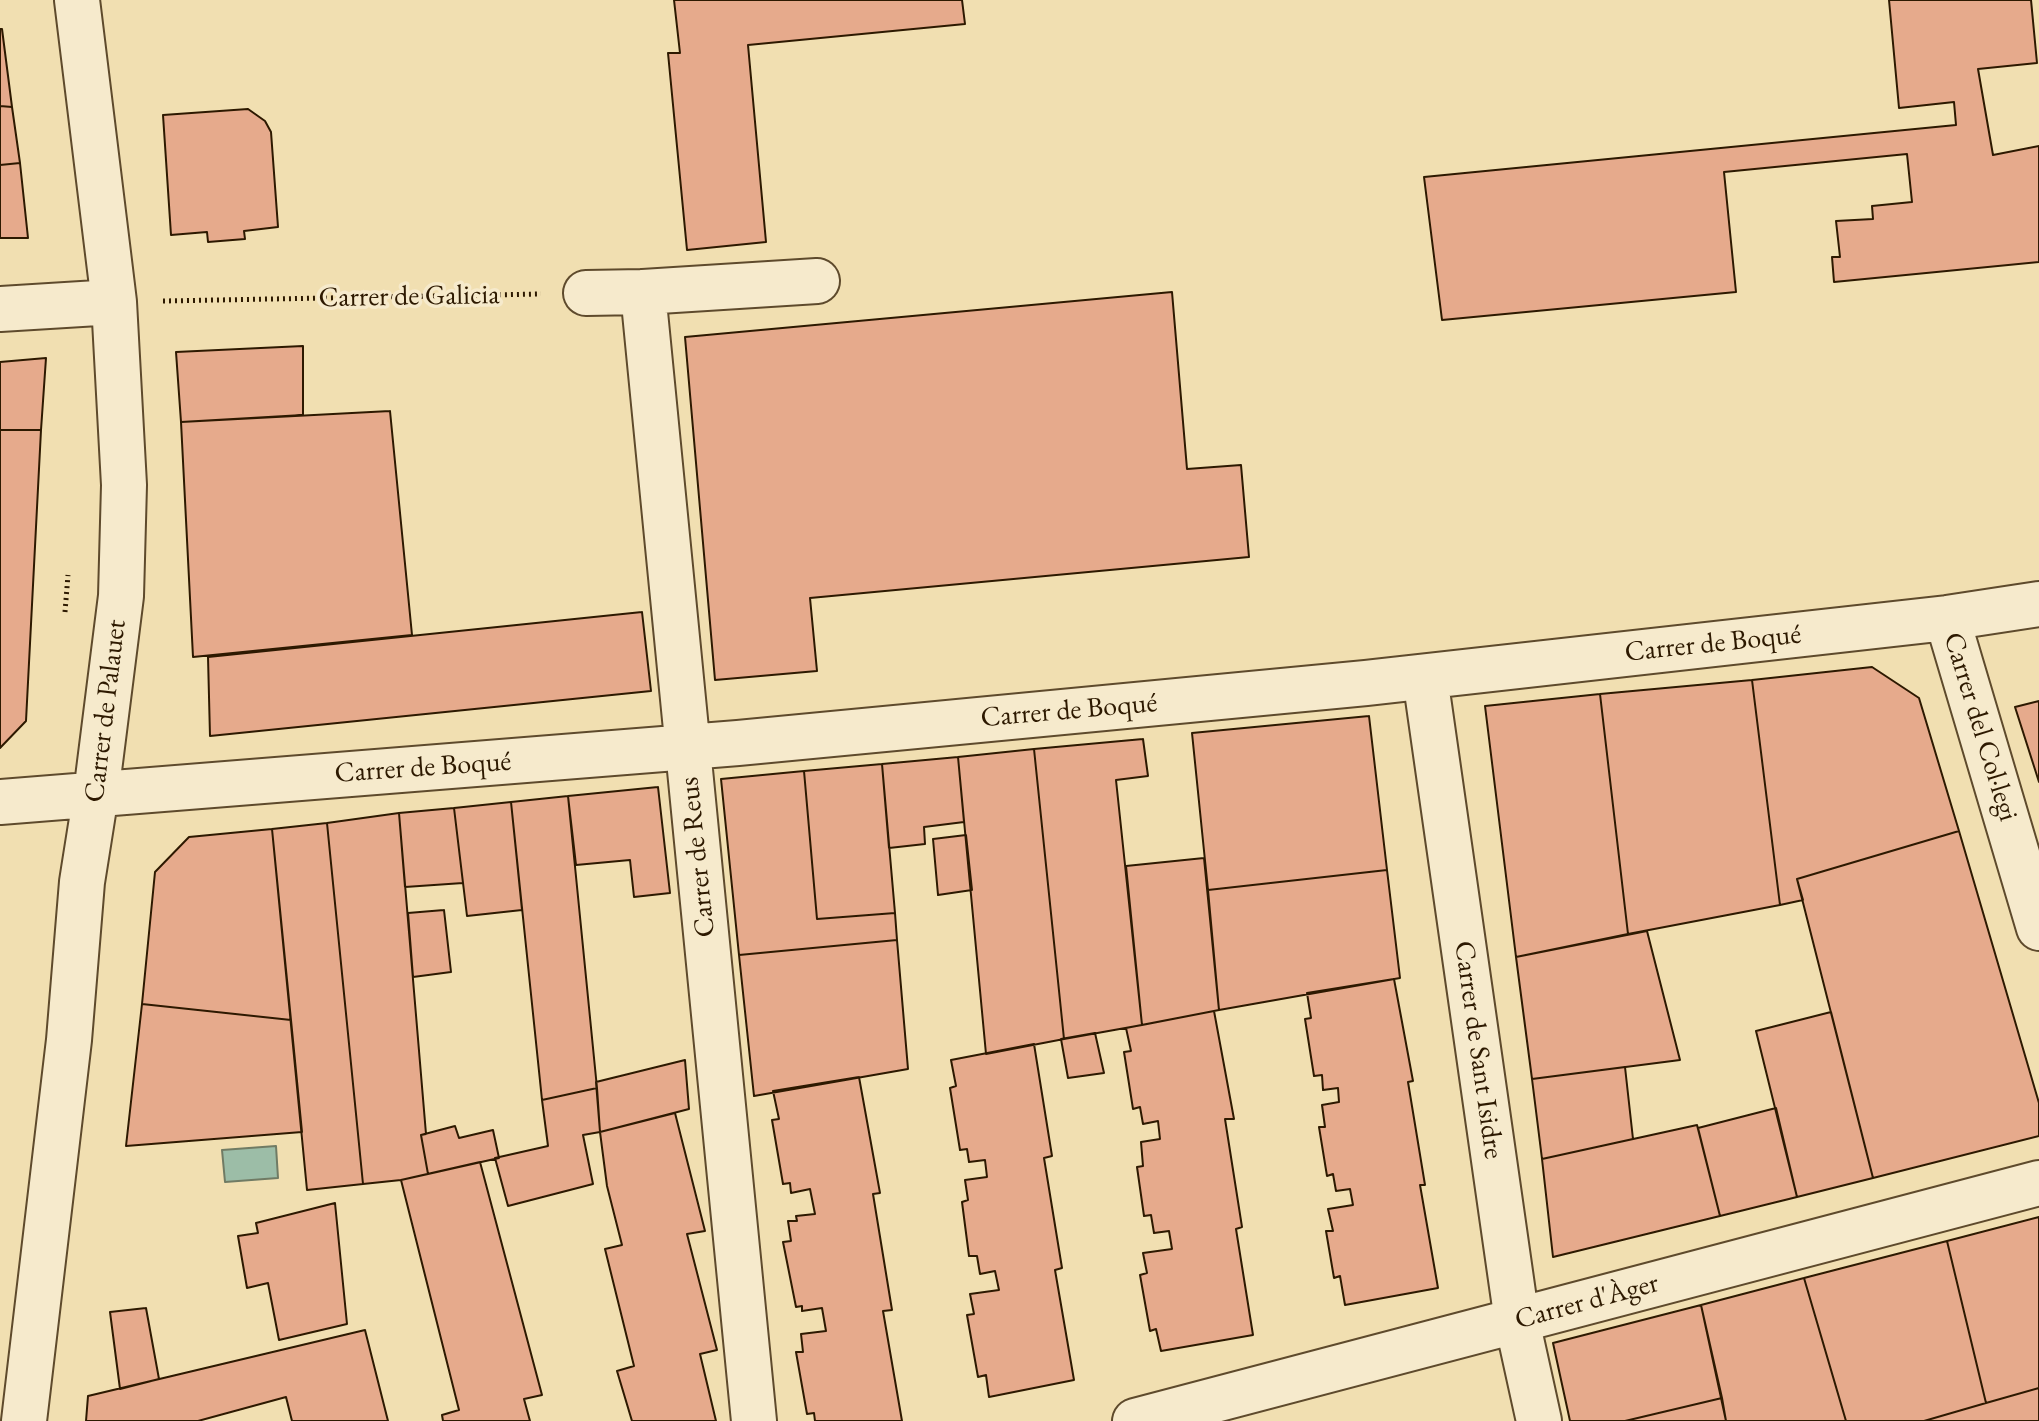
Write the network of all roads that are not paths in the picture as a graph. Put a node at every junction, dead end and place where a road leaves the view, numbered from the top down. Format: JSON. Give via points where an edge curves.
{"nodes":[{"id":1,"x":77,"y":0,"type":"edge"},
{"id":2,"x":817,"y":281,"type":"dead end"},
{"id":3,"x":643,"y":292,"type":"junction"},
{"id":4,"x":586,"y":293,"type":"road end"},
{"id":5,"x":114,"y":302,"type":"junction"},
{"id":6,"x":0,"y":309,"type":"edge"},
{"id":7,"x":2039,"y":604,"type":"edge"},
{"id":8,"x":1947,"y":618,"type":"junction"},
{"id":9,"x":1425,"y":677,"type":"junction"},
{"id":10,"x":687,"y":747,"type":"junction"},
{"id":11,"x":96,"y":794,"type":"junction"},
{"id":12,"x":0,"y":802,"type":"edge"},
{"id":13,"x":2039,"y":928,"type":"edge"},
{"id":14,"x":2039,"y":1183,"type":"edge"},
{"id":15,"x":1517,"y":1321,"type":"junction"},
{"id":16,"x":24,"y":1421,"type":"edge"},
{"id":17,"x":754,"y":1421,"type":"edge"},
{"id":18,"x":1135,"y":1421,"type":"edge"},
{"id":19,"x":1539,"y":1421,"type":"edge"}],
"edges":[{"from":1,"to":5,"type":"street","name":"Carrer de Palauet"},
{"from":2,"to":3,"type":"street"},
{"from":3,"to":4,"type":"street"},
{"from":3,"to":10,"type":"street","name":"Carrer de Reus"},
{"from":5,"to":6,"type":"street"},
{"from":5,"to":11,"type":"street","name":"Carrer de Palauet","via":[[124,485],[121,596]]},
{"from":7,"to":8,"type":"street","name":"Carrer de Boqué"},
{"from":8,"to":9,"type":"street","name":"Carrer de Boqué"},
{"from":8,"to":13,"type":"street","name":"Carrer del Col·legi"},
{"from":9,"to":10,"type":"street","name":"Carrer de Boqué"},
{"from":9,"to":15,"type":"street","name":"Carrer de Sant Isidre"},
{"from":10,"to":11,"type":"street","name":"Carrer de Boqué"},
{"from":10,"to":17,"type":"street","name":"Carrer de Reus"},
{"from":11,"to":12,"type":"street","name":"Carrer de Boqué"},
{"from":11,"to":16,"type":"street","name":"Carrer de Palauet"},
{"from":14,"to":15,"type":"street","name":"Carrer d'Àger"},
{"from":15,"to":18,"type":"street","name":"Carrer d'Àger"},
{"from":15,"to":19,"type":"street","name":"Carrer de Sant Isidre"}]}
